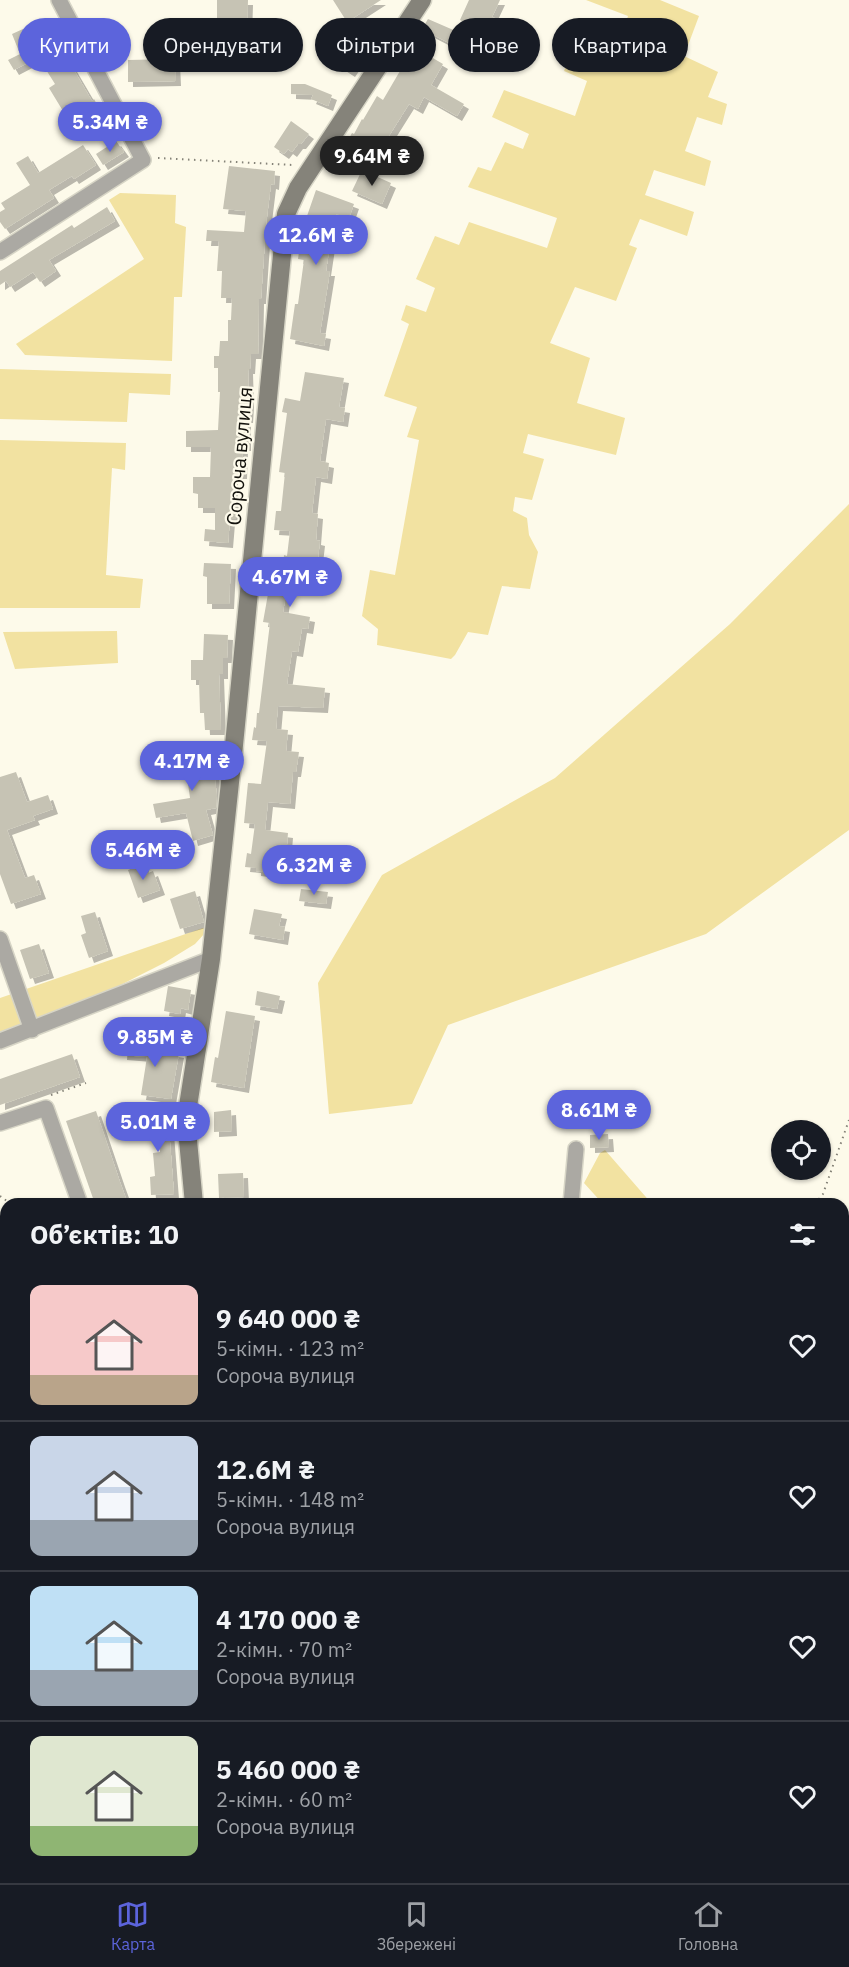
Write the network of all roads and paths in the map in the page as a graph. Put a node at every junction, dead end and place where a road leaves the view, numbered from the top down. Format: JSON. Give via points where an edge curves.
{"nodes":[{"id":1,"x":59,"y":0,"type":"edge"},
{"id":2,"x":422,"y":0,"type":"edge"},
{"id":3,"x":143,"y":160,"type":"junction"},
{"id":4,"x":310,"y":170,"type":"junction"},
{"id":5,"x":0,"y":252,"type":"edge"},
{"id":6,"x":0,"y":939,"type":"edge"},
{"id":7,"x":211,"y":959,"type":"junction"},
{"id":8,"x":32,"y":1030,"type":"junction"},
{"id":9,"x":0,"y":1041,"type":"edge"},
{"id":10,"x":849,"y":1120,"type":"edge"},
{"id":11,"x":0,"y":1123,"type":"edge"},
{"id":12,"x":576,"y":1149,"type":"dead end"},
{"id":13,"x":78,"y":1198,"type":"edge"},
{"id":14,"x":193,"y":1198,"type":"edge"},
{"id":15,"x":572,"y":1198,"type":"edge"},
{"id":16,"x":820,"y":1198,"type":"edge"}],
"edges":[{"from":1,"to":3,"type":"street"},
{"from":2,"to":4,"type":"main road","name":"Сороча вулиця"},
{"from":3,"to":4,"type":"path","via":[[281,164]]},
{"from":3,"to":5,"type":"street"},
{"from":4,"to":7,"type":"main road","name":"Сороча вулиця","via":[[285,214]]},
{"from":6,"to":8,"type":"street"},
{"from":7,"to":8,"type":"street"},
{"from":7,"to":14,"type":"main road","name":"Сороча вулиця","via":[[186,1119]]},
{"from":8,"to":9,"type":"street"},
{"from":10,"to":16,"type":"path"},
{"from":11,"to":13,"type":"street","via":[[46,1108]]},
{"from":12,"to":15,"type":"street"}]}
